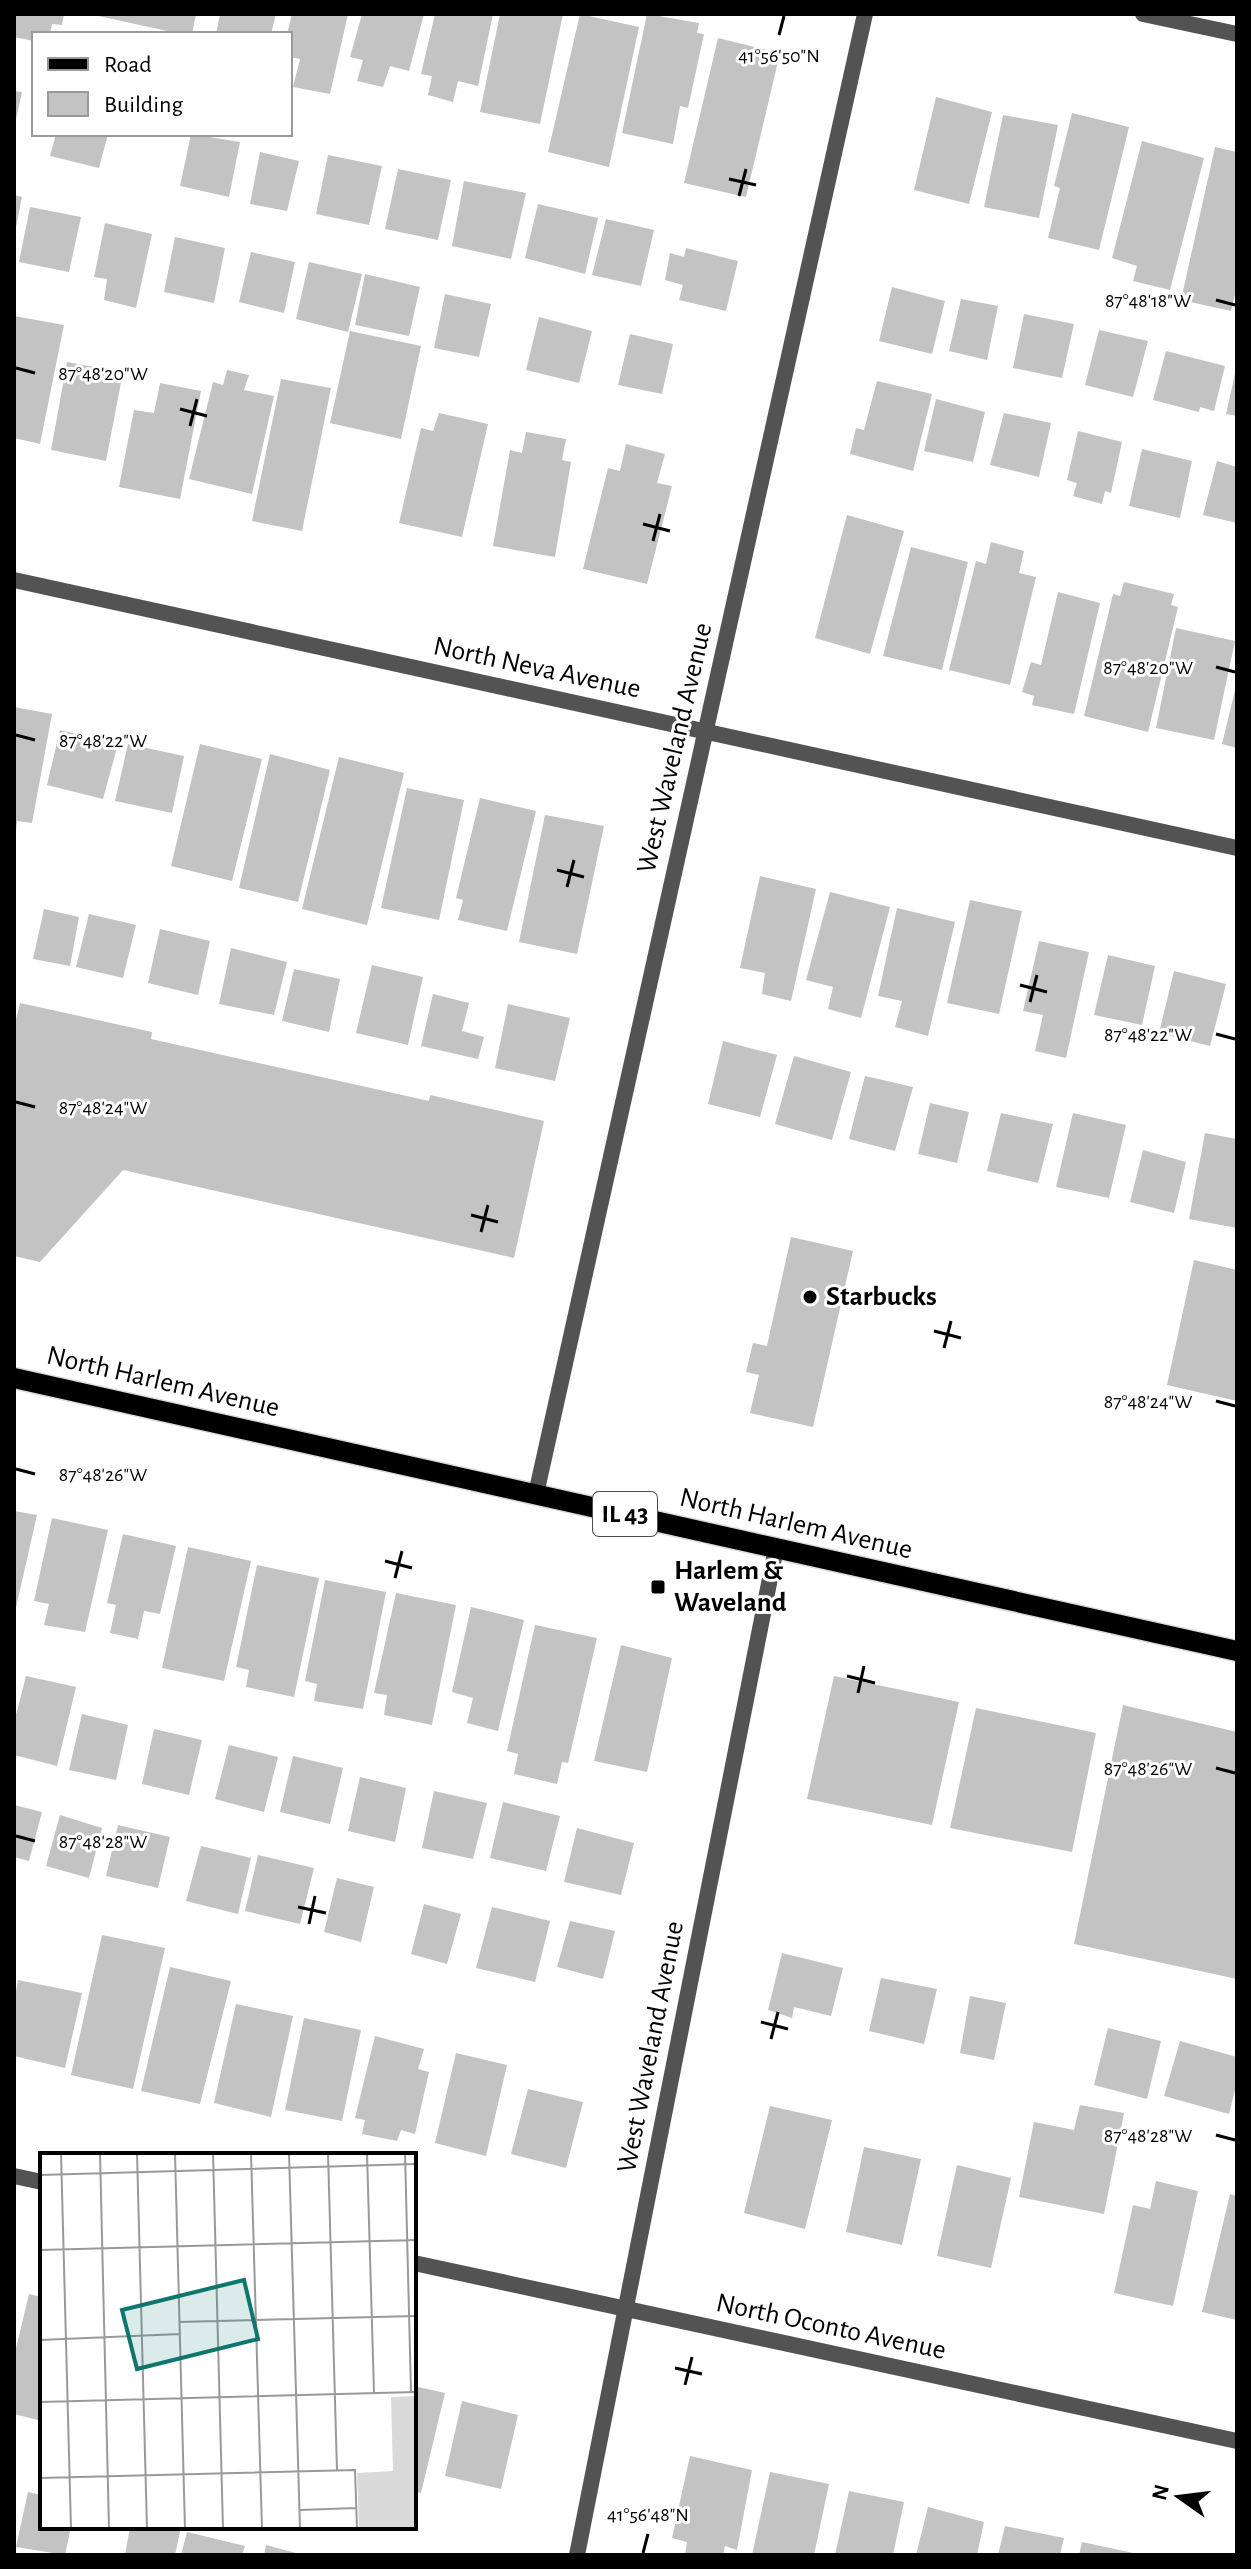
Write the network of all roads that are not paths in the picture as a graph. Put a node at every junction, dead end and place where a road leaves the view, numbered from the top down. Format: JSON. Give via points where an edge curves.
{"nodes":[{"id":1,"x":865,"y":14,"type":"edge"},
{"id":2,"x":1143,"y":14,"type":"edge"},
{"id":3,"x":1237,"y":34,"type":"edge"},
{"id":4,"x":14,"y":580,"type":"edge"},
{"id":5,"x":705,"y":732,"type":"junction"},
{"id":6,"x":1237,"y":848,"type":"edge"},
{"id":7,"x":14,"y":1378,"type":"edge"},
{"id":8,"x":536,"y":1494,"type":"junction"},
{"id":9,"x":776,"y":1548,"type":"junction"},
{"id":10,"x":1237,"y":1651,"type":"edge"},
{"id":11,"x":14,"y":2176,"type":"edge"},
{"id":12,"x":40,"y":2182,"type":"edge"},
{"id":13,"x":416,"y":2263,"type":"edge"},
{"id":14,"x":626,"y":2309,"type":"junction"},
{"id":15,"x":1237,"y":2441,"type":"edge"},
{"id":16,"x":577,"y":2555,"type":"edge"}],
"edges":[{"from":1,"to":5,"type":"street","name":"West Waveland Avenue"},
{"from":2,"to":3,"type":"street"},
{"from":4,"to":5,"type":"street","name":"North Neva Avenue"},
{"from":5,"to":6,"type":"street","name":"North Neva Avenue"},
{"from":5,"to":8,"type":"street","name":"West Waveland Avenue"},
{"from":7,"to":8,"type":"main road","name":"North Harlem Avenue","number":"IL 43"},
{"from":8,"to":9,"type":"main road","name":"North Harlem Avenue","number":"IL 43"},
{"from":9,"to":10,"type":"main road","name":"North Harlem Avenue","number":"IL 43"},
{"from":9,"to":14,"type":"street","name":"West Waveland Avenue"},
{"from":11,"to":12,"type":"street"},
{"from":13,"to":14,"type":"street","name":"North Oconto Avenue"},
{"from":14,"to":15,"type":"street","name":"North Oconto Avenue"},
{"from":14,"to":16,"type":"street","name":"West Waveland Avenue"}]}
